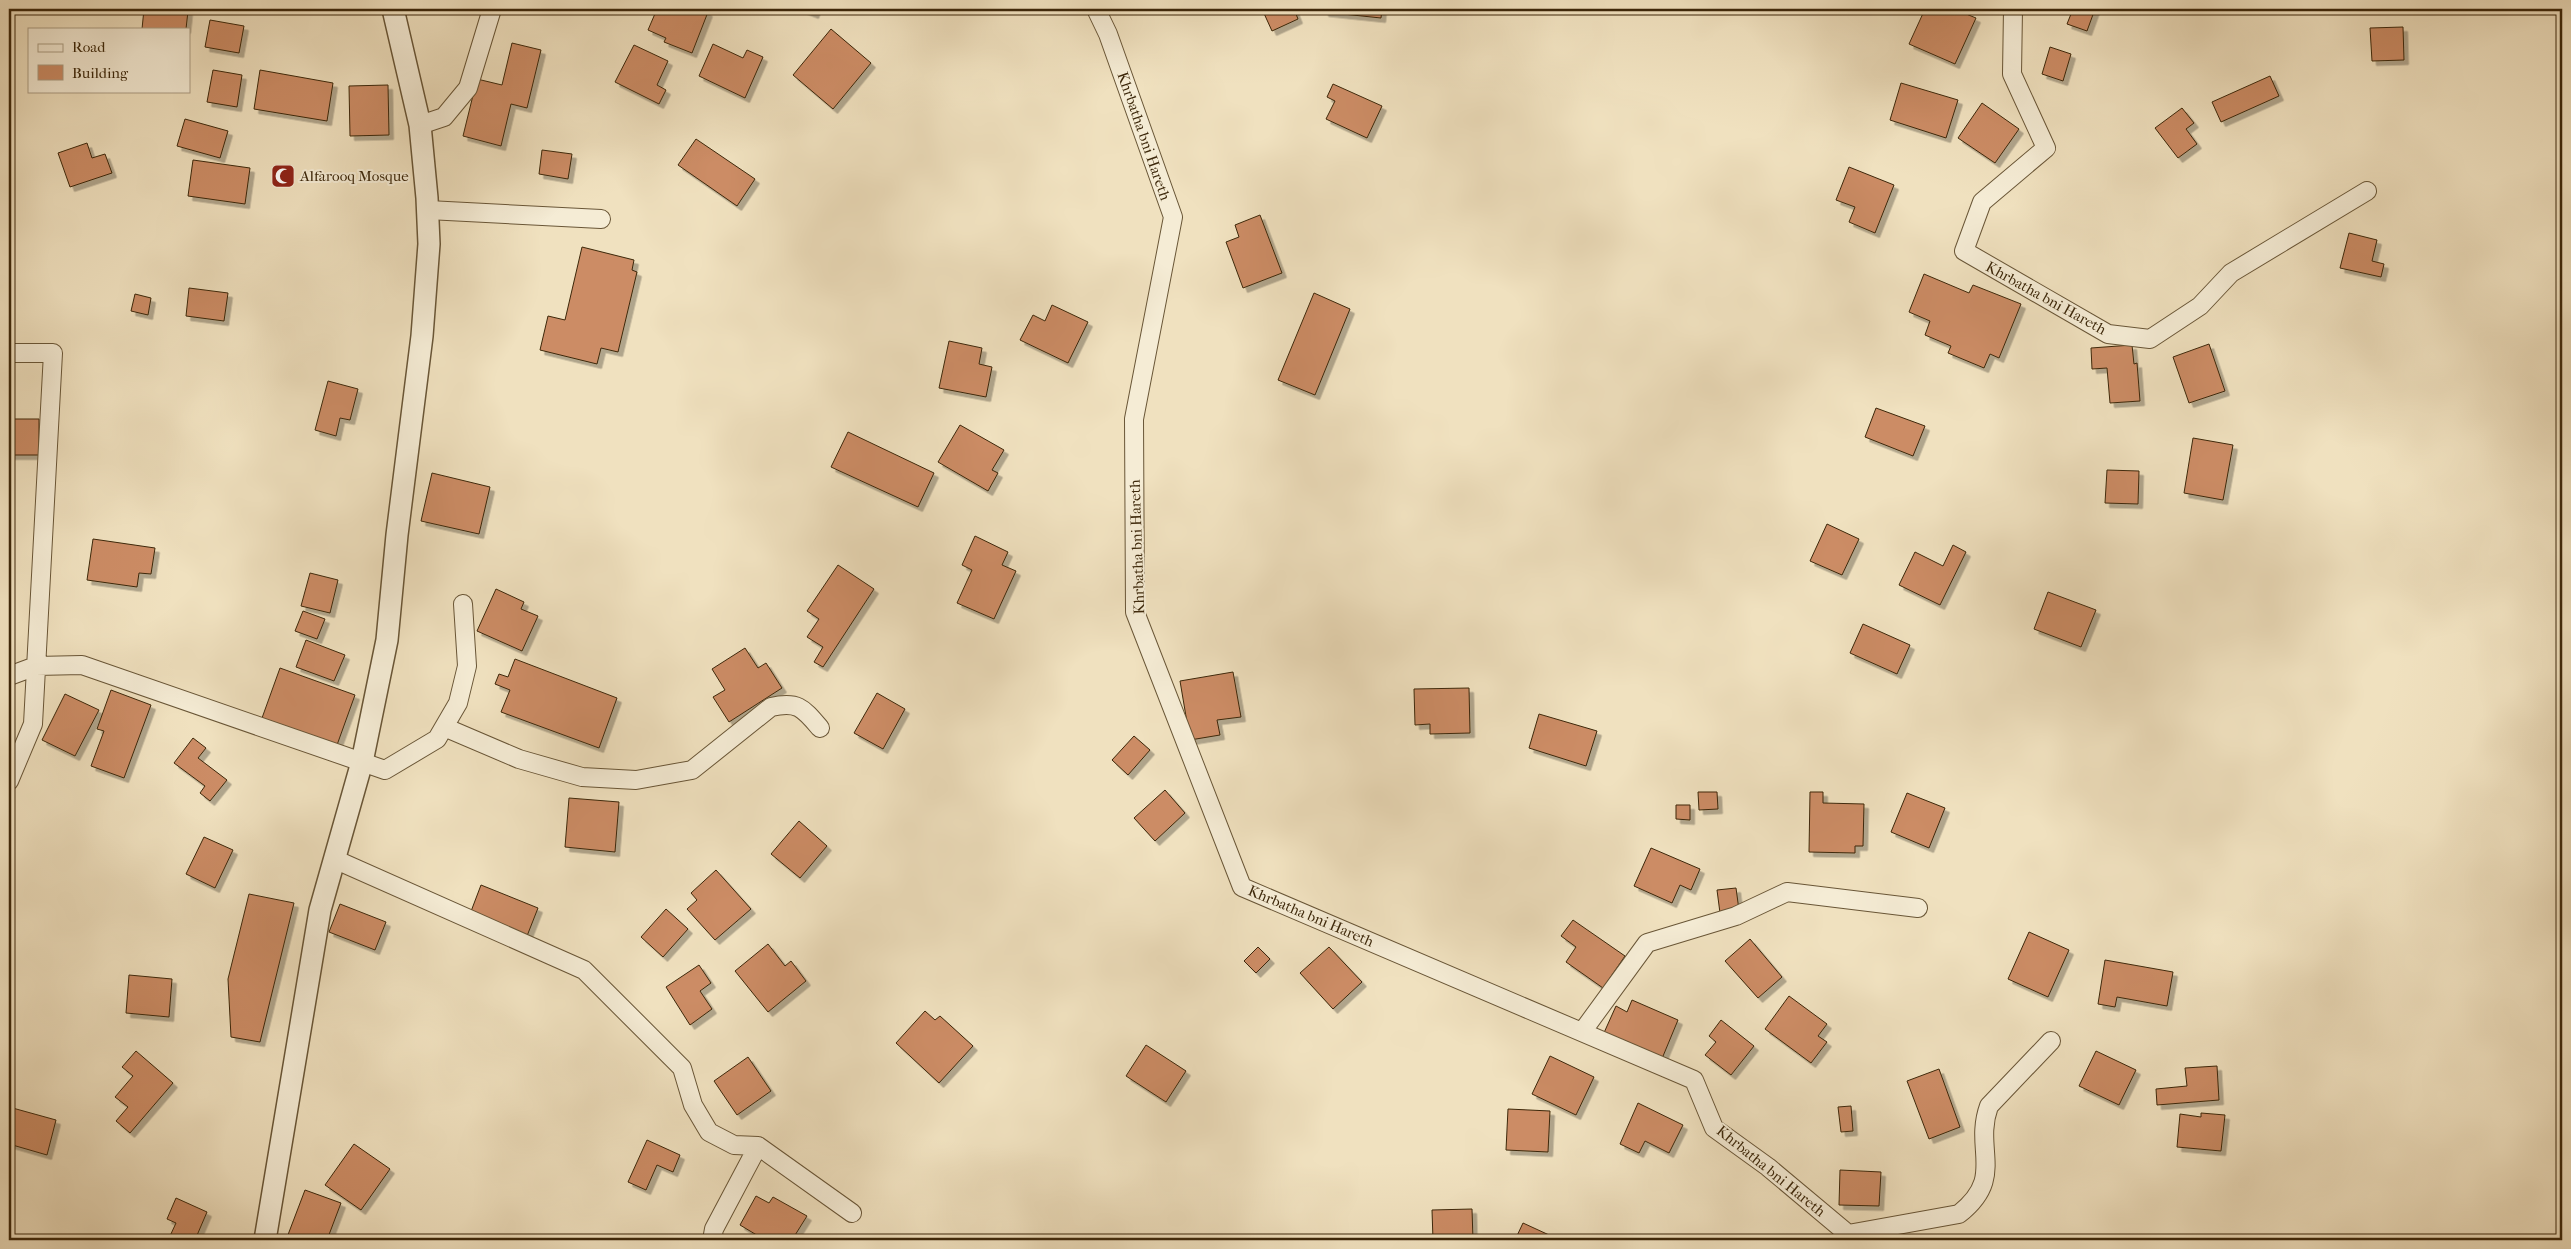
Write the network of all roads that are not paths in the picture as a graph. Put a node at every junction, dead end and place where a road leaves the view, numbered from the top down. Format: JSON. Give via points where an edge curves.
{"nodes":[{"id":1,"x":393,"y":9,"type":"edge"},
{"id":2,"x":492,"y":9,"type":"edge"},
{"id":3,"x":1096,"y":9,"type":"edge"},
{"id":4,"x":2012,"y":9,"type":"edge"},
{"id":5,"x":420,"y":125,"type":"junction"},
{"id":6,"x":2367,"y":191,"type":"dead end"},
{"id":7,"x":428,"y":210,"type":"junction"},
{"id":8,"x":601,"y":219,"type":"dead end"},
{"id":9,"x":9,"y":353,"type":"edge"},
{"id":10,"x":463,"y":604,"type":"dead end"},
{"id":11,"x":36,"y":666,"type":"junction"},
{"id":12,"x":9,"y":676,"type":"edge"},
{"id":13,"x":444,"y":727,"type":"junction"},
{"id":14,"x":820,"y":728,"type":"dead end"},
{"id":15,"x":362,"y":762,"type":"junction"},
{"id":16,"x":9,"y":781,"type":"edge"},
{"id":17,"x":334,"y":859,"type":"junction"},
{"id":18,"x":1918,"y":908,"type":"dead end"},
{"id":19,"x":1582,"y":1032,"type":"junction"},
{"id":20,"x":2051,"y":1041,"type":"dead end"},
{"id":21,"x":758,"y":1146,"type":"junction"},
{"id":22,"x":852,"y":1213,"type":"dead end"},
{"id":23,"x":266,"y":1240,"type":"edge"},
{"id":24,"x":712,"y":1240,"type":"edge"}],
"edges":[{"from":1,"to":5,"type":"street"},
{"from":2,"to":5,"type":"street","via":[[468,88],[444,117]]},
{"from":3,"to":19,"type":"street","name":"Khrbatha bni Hareth","via":[[1108,34],[1173,218],[1134,419],[1135,612],[1242,887]]},
{"from":4,"to":6,"type":"street","name":"Khrbatha bni Hareth","via":[[2012,74],[2046,148],[1982,202],[1964,251],[2108,334],[2150,339],[2200,306],[2231,273]]},
{"from":5,"to":7,"type":"street"},
{"from":7,"to":8,"type":"street"},
{"from":7,"to":15,"type":"street","via":[[422,336],[387,640]]},
{"from":9,"to":11,"type":"street","via":[[53,353]]},
{"from":10,"to":13,"type":"street","via":[[466,666],[458,703]]},
{"from":11,"to":12,"type":"street"},
{"from":11,"to":15,"type":"street","via":[[82,665]]},
{"from":11,"to":16,"type":"street","via":[[33,724]]},
{"from":13,"to":14,"type":"street","via":[[519,759],[582,777],[636,780],[692,770],[771,707],[787,703],[803,708]]},
{"from":13,"to":15,"type":"street","via":[[437,739],[385,770]]},
{"from":15,"to":17,"type":"street"},
{"from":17,"to":21,"type":"street","via":[[584,970],[682,1068],[693,1106],[709,1132],[734,1145]]},
{"from":17,"to":23,"type":"street","via":[[320,910]]},
{"from":18,"to":19,"type":"street","via":[[1787,892],[1736,916],[1647,943]]},
{"from":19,"to":20,"type":"street","name":"Khrbatha bni Hareth","via":[[1694,1080],[1714,1128],[1768,1167],[1848,1234],[1959,1214],[1974,1202],[1983,1188],[1985,1117],[1989,1106]]},
{"from":21,"to":22,"type":"street"},
{"from":21,"to":24,"type":"street","via":[[714,1229]]}]}
